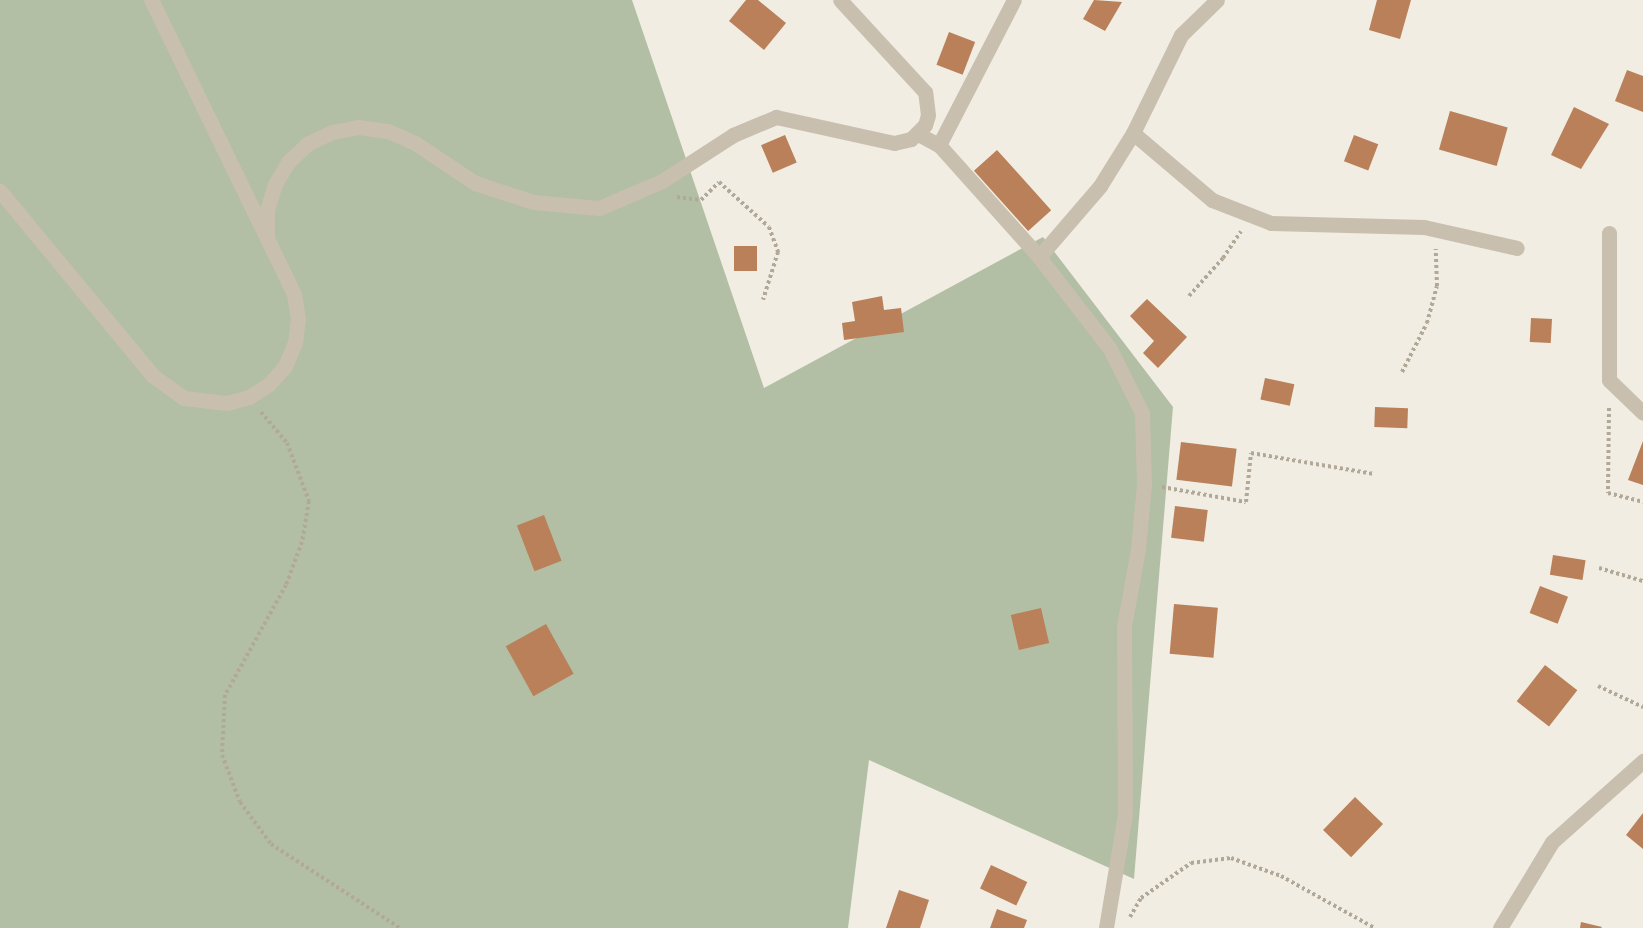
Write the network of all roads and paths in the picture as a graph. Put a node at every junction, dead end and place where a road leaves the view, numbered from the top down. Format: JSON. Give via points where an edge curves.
{"nodes":[{"id":1,"x":151,"y":0,"type":"edge"},
{"id":2,"x":840,"y":0,"type":"edge"},
{"id":3,"x":1014,"y":0,"type":"edge"},
{"id":4,"x":1217,"y":0,"type":"edge"},
{"id":5,"x":1133,"y":133,"type":"junction"},
{"id":6,"x":918,"y":134,"type":"junction"},
{"id":7,"x":939,"y":145,"type":"junction"},
{"id":8,"x":0,"y":191,"type":"edge"},
{"id":9,"x":635,"y":193,"type":"junction"},
{"id":10,"x":1251,"y":215,"type":"junction"},
{"id":11,"x":1436,"y":230,"type":"junction"},
{"id":12,"x":1609,"y":233,"type":"dead end"},
{"id":13,"x":267,"y":237,"type":"junction"},
{"id":14,"x":1517,"y":248,"type":"dead end"},
{"id":15,"x":1039,"y":257,"type":"junction"},
{"id":16,"x":1189,"y":296,"type":"dead end"},
{"id":17,"x":763,"y":300,"type":"dead end"},
{"id":18,"x":1402,"y":372,"type":"dead end"},
{"id":19,"x":1609,"y":380,"type":"junction"},
{"id":20,"x":249,"y":397,"type":"junction"},
{"id":21,"x":1643,"y":412,"type":"edge"},
{"id":22,"x":1374,"y":474,"type":"dead end"},
{"id":23,"x":1144,"y":484,"type":"junction"},
{"id":24,"x":1643,"y":502,"type":"edge"},
{"id":25,"x":1599,"y":568,"type":"dead end"},
{"id":26,"x":1643,"y":581,"type":"edge"},
{"id":27,"x":1598,"y":686,"type":"dead end"},
{"id":28,"x":1643,"y":708,"type":"edge"},
{"id":29,"x":1643,"y":761,"type":"edge"},
{"id":30,"x":400,"y":928,"type":"edge"},
{"id":31,"x":1106,"y":928,"type":"edge"},
{"id":32,"x":1124,"y":928,"type":"edge"},
{"id":33,"x":1375,"y":928,"type":"edge"},
{"id":34,"x":1500,"y":928,"type":"edge"}],
"edges":[{"from":1,"to":13,"type":"street"},
{"from":2,"to":6,"type":"street","via":[[925,92],[928,115]]},
{"from":3,"to":7,"type":"street"},
{"from":4,"to":5,"type":"street","via":[[1181,35]]},
{"from":5,"to":10,"type":"street","via":[[1212,200]]},
{"from":5,"to":15,"type":"street","via":[[1100,186]]},
{"from":6,"to":7,"type":"street"},
{"from":6,"to":9,"type":"street","via":[[894,143],[776,117],[732,135]]},
{"from":7,"to":15,"type":"street"},
{"from":8,"to":20,"type":"street","via":[[152,375],[184,398],[206,404]]},
{"from":9,"to":13,"type":"street","via":[[600,208],[533,202],[475,183],[388,130],[358,127],[332,132],[308,144],[288,162],[270,201]]},
{"from":9,"to":17,"type":"path","via":[[701,200],[719,182],[769,227],[778,252]]},
{"from":10,"to":11,"type":"street","via":[[1271,223]]},
{"from":10,"to":16,"type":"path","via":[[1223,258]]},
{"from":11,"to":14,"type":"street"},
{"from":11,"to":18,"type":"path","via":[[1437,285],[1427,322]]},
{"from":12,"to":19,"type":"street"},
{"from":13,"to":20,"type":"street","via":[[294,294],[298,318],[295,343],[285,366],[269,384]]},
{"from":15,"to":23,"type":"street","via":[[1110,349],[1142,412]]},
{"from":19,"to":21,"type":"street"},
{"from":19,"to":24,"type":"path","via":[[1608,493]]},
{"from":20,"to":30,"type":"path","via":[[287,443],[309,501],[302,542],[286,585],[225,695],[222,755],[240,802],[271,844]]},
{"from":22,"to":23,"type":"path","via":[[1251,453],[1246,502]]},
{"from":23,"to":31,"type":"street","via":[[1138,549],[1124,626],[1125,814]]},
{"from":25,"to":26,"type":"path"},
{"from":27,"to":28,"type":"path"},
{"from":29,"to":34,"type":"street","via":[[1552,842]]},
{"from":32,"to":33,"type":"path","via":[[1141,898],[1191,863],[1231,858],[1281,876]]}]}
